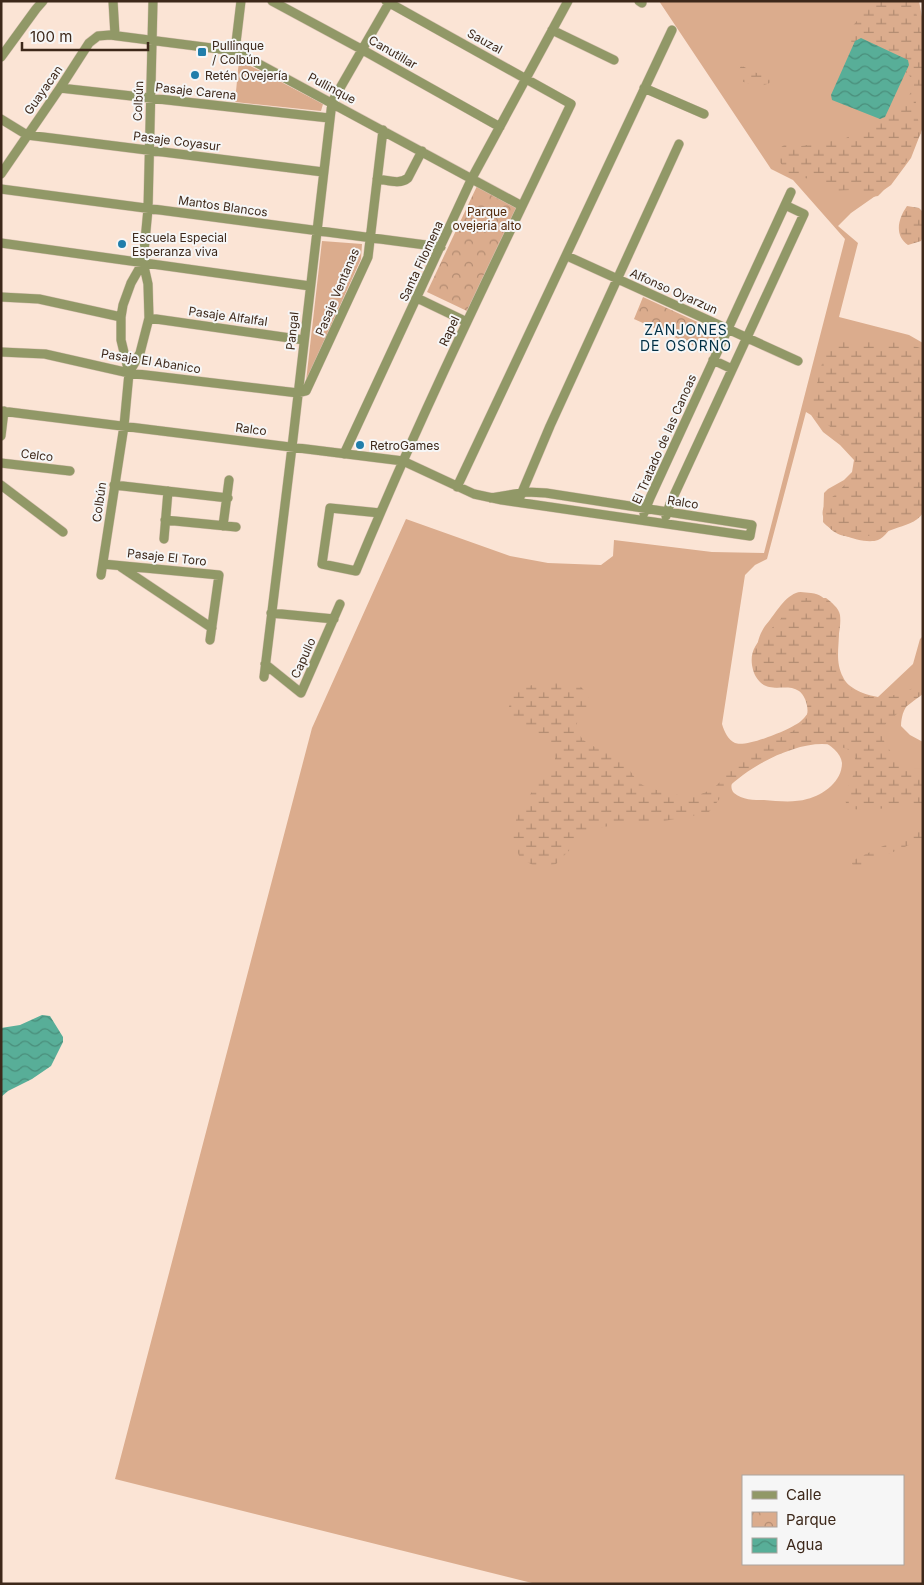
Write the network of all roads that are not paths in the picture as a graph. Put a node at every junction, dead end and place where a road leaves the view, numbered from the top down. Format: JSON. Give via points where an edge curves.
{"nodes":[{"id":1,"x":44,"y":1,"type":"edge"},
{"id":2,"x":113,"y":1,"type":"edge"},
{"id":3,"x":153,"y":1,"type":"edge"},
{"id":4,"x":241,"y":1,"type":"edge"},
{"id":5,"x":272,"y":1,"type":"edge"},
{"id":6,"x":568,"y":1,"type":"edge"},
{"id":7,"x":387,"y":2,"type":"edge"},
{"id":8,"x":552,"y":30,"type":"junction"},
{"id":9,"x":672,"y":30,"type":"dead end"},
{"id":10,"x":114,"y":35,"type":"junction"},
{"id":11,"x":153,"y":40,"type":"junction"},
{"id":12,"x":362,"y":48,"type":"junction"},
{"id":13,"x":235,"y":51,"type":"junction"},
{"id":14,"x":1,"y":57,"type":"edge"},
{"id":15,"x":614,"y":60,"type":"dead end"},
{"id":16,"x":526,"y":78,"type":"junction"},
{"id":17,"x":60,"y":88,"type":"junction"},
{"id":18,"x":644,"y":88,"type":"junction"},
{"id":19,"x":151,"y":99,"type":"junction"},
{"id":20,"x":332,"y":102,"type":"junction"},
{"id":21,"x":571,"y":104,"type":"joint"},
{"id":22,"x":704,"y":114,"type":"dead end"},
{"id":23,"x":329,"y":118,"type":"junction"},
{"id":24,"x":1,"y":119,"type":"edge"},
{"id":25,"x":500,"y":127,"type":"junction"},
{"id":26,"x":383,"y":130,"type":"junction"},
{"id":27,"x":27,"y":135,"type":"junction"},
{"id":28,"x":679,"y":144,"type":"dead end"},
{"id":29,"x":149,"y":150,"type":"junction"},
{"id":30,"x":422,"y":151,"type":"junction"},
{"id":31,"x":323,"y":172,"type":"junction"},
{"id":32,"x":1,"y":174,"type":"edge"},
{"id":33,"x":472,"y":178,"type":"junction"},
{"id":34,"x":377,"y":179,"type":"junction"},
{"id":35,"x":1,"y":189,"type":"edge"},
{"id":36,"x":791,"y":192,"type":"dead end"},
{"id":37,"x":785,"y":205,"type":"junction"},
{"id":38,"x":522,"y":206,"type":"junction"},
{"id":39,"x":148,"y":209,"type":"junction"},
{"id":40,"x":316,"y":231,"type":"junction"},
{"id":41,"x":370,"y":238,"type":"junction"},
{"id":42,"x":1,"y":242,"type":"edge"},
{"id":43,"x":440,"y":247,"type":"junction"},
{"id":44,"x":567,"y":256,"type":"junction"},
{"id":45,"x":143,"y":262,"type":"junction"},
{"id":46,"x":616,"y":279,"type":"junction"},
{"id":47,"x":310,"y":286,"type":"junction"},
{"id":48,"x":1,"y":298,"type":"edge"},
{"id":49,"x":417,"y":298,"type":"junction"},
{"id":50,"x":121,"y":317,"type":"junction"},
{"id":51,"x":149,"y":318,"type":"junction"},
{"id":52,"x":467,"y":322,"type":"junction"},
{"id":53,"x":728,"y":329,"type":"junction"},
{"id":54,"x":747,"y":338,"type":"junction"},
{"id":55,"x":304,"y":340,"type":"junction"},
{"id":56,"x":1,"y":352,"type":"edge"},
{"id":57,"x":713,"y":360,"type":"junction"},
{"id":58,"x":798,"y":360,"type":"dead end"},
{"id":59,"x":732,"y":369,"type":"junction"},
{"id":60,"x":129,"y":373,"type":"junction"},
{"id":61,"x":298,"y":393,"type":"junction"},
{"id":62,"x":3,"y":411,"type":"edge"},
{"id":63,"x":124,"y":426,"type":"junction"},
{"id":64,"x":1,"y":436,"type":"edge"},
{"id":65,"x":292,"y":447,"type":"junction"},
{"id":66,"x":344,"y":454,"type":"junction"},
{"id":67,"x":403,"y":461,"type":"junction"},
{"id":68,"x":1,"y":463,"type":"edge"},
{"id":69,"x":70,"y":471,"type":"dead end"},
{"id":70,"x":229,"y":480,"type":"dead end"},
{"id":71,"x":1,"y":485,"type":"edge"},
{"id":72,"x":114,"y":485,"type":"junction"},
{"id":73,"x":457,"y":486,"type":"junction"},
{"id":74,"x":168,"y":491,"type":"junction"},
{"id":75,"x":522,"y":492,"type":"junction"},
{"id":76,"x":228,"y":498,"type":"junction"},
{"id":77,"x":491,"y":498,"type":"junction"},
{"id":78,"x":519,"y":502,"type":"junction"},
{"id":79,"x":646,"y":509,"type":"junction"},
{"id":80,"x":666,"y":512,"type":"junction"},
{"id":81,"x":380,"y":513,"type":"junction"},
{"id":82,"x":166,"y":520,"type":"junction"},
{"id":83,"x":643,"y":521,"type":"junction"},
{"id":84,"x":664,"y":524,"type":"junction"},
{"id":85,"x":224,"y":526,"type":"junction"},
{"id":86,"x":236,"y":527,"type":"dead end"},
{"id":87,"x":62,"y":532,"type":"dead end"},
{"id":88,"x":164,"y":539,"type":"dead end"},
{"id":89,"x":103,"y":564,"type":"junction"},
{"id":90,"x":119,"y":565,"type":"junction"},
{"id":91,"x":101,"y":575,"type":"dead end"},
{"id":92,"x":340,"y":604,"type":"dead end"},
{"id":93,"x":271,"y":613,"type":"junction"},
{"id":94,"x":334,"y":619,"type":"junction"},
{"id":95,"x":212,"y":628,"type":"junction"},
{"id":96,"x":210,"y":640,"type":"dead end"},
{"id":97,"x":265,"y":664,"type":"junction"},
{"id":98,"x":264,"y":677,"type":"dead end"}],
"edges":[{"from":1,"to":14,"type":"street"},
{"from":2,"to":10,"type":"street"},
{"from":3,"to":11,"type":"street","name":"Colbún"},
{"from":4,"to":13,"type":"street"},
{"from":5,"to":12,"type":"street","name":"Canutillar"},
{"from":6,"to":8,"type":"street","name":"Santa Filomena"},
{"from":7,"to":12,"type":"street","name":"Pangal"},
{"from":7,"to":16,"type":"street","name":"Sauzal"},
{"from":8,"to":15,"type":"street"},
{"from":8,"to":16,"type":"street","name":"Santa Filomena"},
{"from":9,"to":18,"type":"street"},
{"from":10,"to":11,"type":"street","name":"Pullinque"},
{"from":10,"to":17,"type":"street","name":"Guayacan","via":[[102,35],[89,43]]},
{"from":11,"to":13,"type":"street","name":"Pullinque"},
{"from":11,"to":19,"type":"street","name":"Colbún"},
{"from":12,"to":20,"type":"street","name":"Pangal"},
{"from":12,"to":25,"type":"street","name":"Canutillar"},
{"from":13,"to":20,"type":"street","name":"Pullinque"},
{"from":16,"to":21,"type":"street","name":"Sauzal"},
{"from":16,"to":25,"type":"street","name":"Santa Filomena"},
{"from":17,"to":19,"type":"street","name":"Pasaje Carena"},
{"from":17,"to":27,"type":"street","name":"Guayacan"},
{"from":18,"to":22,"type":"street"},
{"from":18,"to":44,"type":"street"},
{"from":19,"to":23,"type":"street","name":"Pasaje Carena"},
{"from":19,"to":29,"type":"street","name":"Colbún"},
{"from":20,"to":23,"type":"street","name":"Pangal"},
{"from":20,"to":26,"type":"street","name":"Pullinque"},
{"from":21,"to":38,"type":"street","name":"Rapel"},
{"from":23,"to":31,"type":"street","name":"Pangal"},
{"from":24,"to":27,"type":"street"},
{"from":25,"to":33,"type":"street","name":"Santa Filomena"},
{"from":26,"to":30,"type":"street","name":"Pullinque"},
{"from":26,"to":34,"type":"street","name":"Pasaje Ventanas"},
{"from":27,"to":29,"type":"street","name":"Pasaje Coyasur"},
{"from":27,"to":32,"type":"street","name":"Guayacan"},
{"from":28,"to":46,"type":"street"},
{"from":29,"to":31,"type":"street","name":"Pasaje Coyasur"},
{"from":29,"to":39,"type":"street","name":"Colbún"},
{"from":30,"to":33,"type":"street","name":"Pullinque"},
{"from":30,"to":34,"type":"street","via":[[406,180]]},
{"from":31,"to":40,"type":"street","name":"Pangal"},
{"from":33,"to":38,"type":"street","name":"Pullinque"},
{"from":33,"to":43,"type":"street","name":"Santa Filomena"},
{"from":34,"to":41,"type":"street","name":"Pasaje Ventanas"},
{"from":35,"to":39,"type":"street","name":"Mantos Blancos"},
{"from":36,"to":37,"type":"street","name":"El Tratado de las Canoas"},
{"from":37,"to":53,"type":"street","name":"El Tratado de las Canoas"},
{"from":37,"to":54,"type":"street","via":[[804,214]]},
{"from":38,"to":52,"type":"street","name":"Rapel"},
{"from":39,"to":40,"type":"street","name":"Mantos Blancos"},
{"from":39,"to":45,"type":"street","name":"Colbún"},
{"from":40,"to":41,"type":"street","name":"Mantos Blancos"},
{"from":40,"to":47,"type":"street","name":"Pangal"},
{"from":41,"to":43,"type":"street","name":"Mantos Blancos"},
{"from":41,"to":61,"type":"street","name":"Pasaje Ventanas","via":[[368,257],[314,374],[306,391]]},
{"from":42,"to":45,"type":"street"},
{"from":43,"to":49,"type":"street","name":"Santa Filomena"},
{"from":44,"to":46,"type":"street","name":"Alfonso Oyarzun"},
{"from":44,"to":73,"type":"street"},
{"from":45,"to":47,"type":"street"},
{"from":45,"to":50,"type":"street","name":"Colbún","via":[[128,288]]},
{"from":45,"to":51,"type":"street","name":"Colbún"},
{"from":46,"to":53,"type":"street","name":"Alfonso Oyarzun"},
{"from":46,"to":75,"type":"street"},
{"from":47,"to":55,"type":"street","name":"Pangal"},
{"from":48,"to":50,"type":"street","via":[[38,299]]},
{"from":49,"to":52,"type":"street"},
{"from":49,"to":66,"type":"street","name":"Santa Filomena"},
{"from":50,"to":60,"type":"street","name":"Colbún","via":[[121,340]]},
{"from":51,"to":55,"type":"street","name":"Pasaje Alfalfal"},
{"from":51,"to":60,"type":"street","name":"Colbún","via":[[140,353]]},
{"from":52,"to":67,"type":"street","name":"Rapel"},
{"from":53,"to":54,"type":"street","name":"Alfonso Oyarzun"},
{"from":53,"to":57,"type":"street","name":"El Tratado de las Canoas"},
{"from":54,"to":58,"type":"street","name":"Alfonso Oyarzun"},
{"from":54,"to":59,"type":"street"},
{"from":55,"to":61,"type":"street","name":"Pangal"},
{"from":56,"to":60,"type":"street","name":"Pasaje El Abanico","via":[[45,354]]},
{"from":57,"to":59,"type":"street"},
{"from":57,"to":79,"type":"street","name":"El Tratado de las Canoas"},
{"from":59,"to":80,"type":"street"},
{"from":60,"to":61,"type":"street","name":"Pasaje El Abanico"},
{"from":60,"to":63,"type":"street","name":"Colbún"},
{"from":61,"to":65,"type":"street","name":"Pangal"},
{"from":62,"to":63,"type":"street","name":"Ralco"},
{"from":62,"to":64,"type":"street"},
{"from":63,"to":65,"type":"street","name":"Ralco"},
{"from":63,"to":72,"type":"street","name":"Colbún"},
{"from":65,"to":66,"type":"street","name":"Ralco"},
{"from":65,"to":93,"type":"street","name":"Pangal"},
{"from":66,"to":67,"type":"street","name":"Ralco"},
{"from":67,"to":73,"type":"street","name":"Ralco"},
{"from":67,"to":81,"type":"street","name":"Rapel"},
{"from":68,"to":69,"type":"street","name":"Celco"},
{"from":70,"to":76,"type":"street"},
{"from":71,"to":87,"type":"street"},
{"from":72,"to":74,"type":"street"},
{"from":72,"to":89,"type":"street","name":"Colbún"},
{"from":73,"to":77,"type":"street","name":"Ralco"},
{"from":74,"to":76,"type":"street"},
{"from":74,"to":82,"type":"street"},
{"from":75,"to":77,"type":"street","name":"Ralco"},
{"from":75,"to":78,"type":"street"},
{"from":75,"to":79,"type":"street","name":"Ralco"},
{"from":76,"to":85,"type":"street"},
{"from":77,"to":78,"type":"street","name":"Ralco"},
{"from":78,"to":83,"type":"street","name":"Ralco"},
{"from":79,"to":80,"type":"street","name":"Ralco"},
{"from":79,"to":83,"type":"street","name":"El Tratado de las Canoas"},
{"from":80,"to":84,"type":"street"},
{"from":80,"to":84,"type":"street","name":"Ralco","via":[[752,525],[750,536]]},
{"from":81,"to":81,"type":"street","name":"Rapel","via":[[356,571],[322,564],[330,508]]},
{"from":82,"to":85,"type":"street"},
{"from":82,"to":88,"type":"street"},
{"from":83,"to":84,"type":"street","name":"Ralco"},
{"from":85,"to":86,"type":"street"},
{"from":89,"to":90,"type":"street","name":"Pasaje El Toro"},
{"from":89,"to":91,"type":"street","name":"Colbún"},
{"from":90,"to":95,"type":"street","name":"Pasaje El Toro"},
{"from":90,"to":95,"type":"street","name":"Pasaje El Toro","via":[[219,575]]},
{"from":92,"to":94,"type":"street","name":"Capullo"},
{"from":93,"to":94,"type":"street"},
{"from":93,"to":97,"type":"street","name":"Pangal"},
{"from":94,"to":97,"type":"street","name":"Capullo","via":[[301,693]]},
{"from":95,"to":96,"type":"street","name":"Pasaje El Toro"},
{"from":97,"to":98,"type":"street","name":"Pangal"}]}
